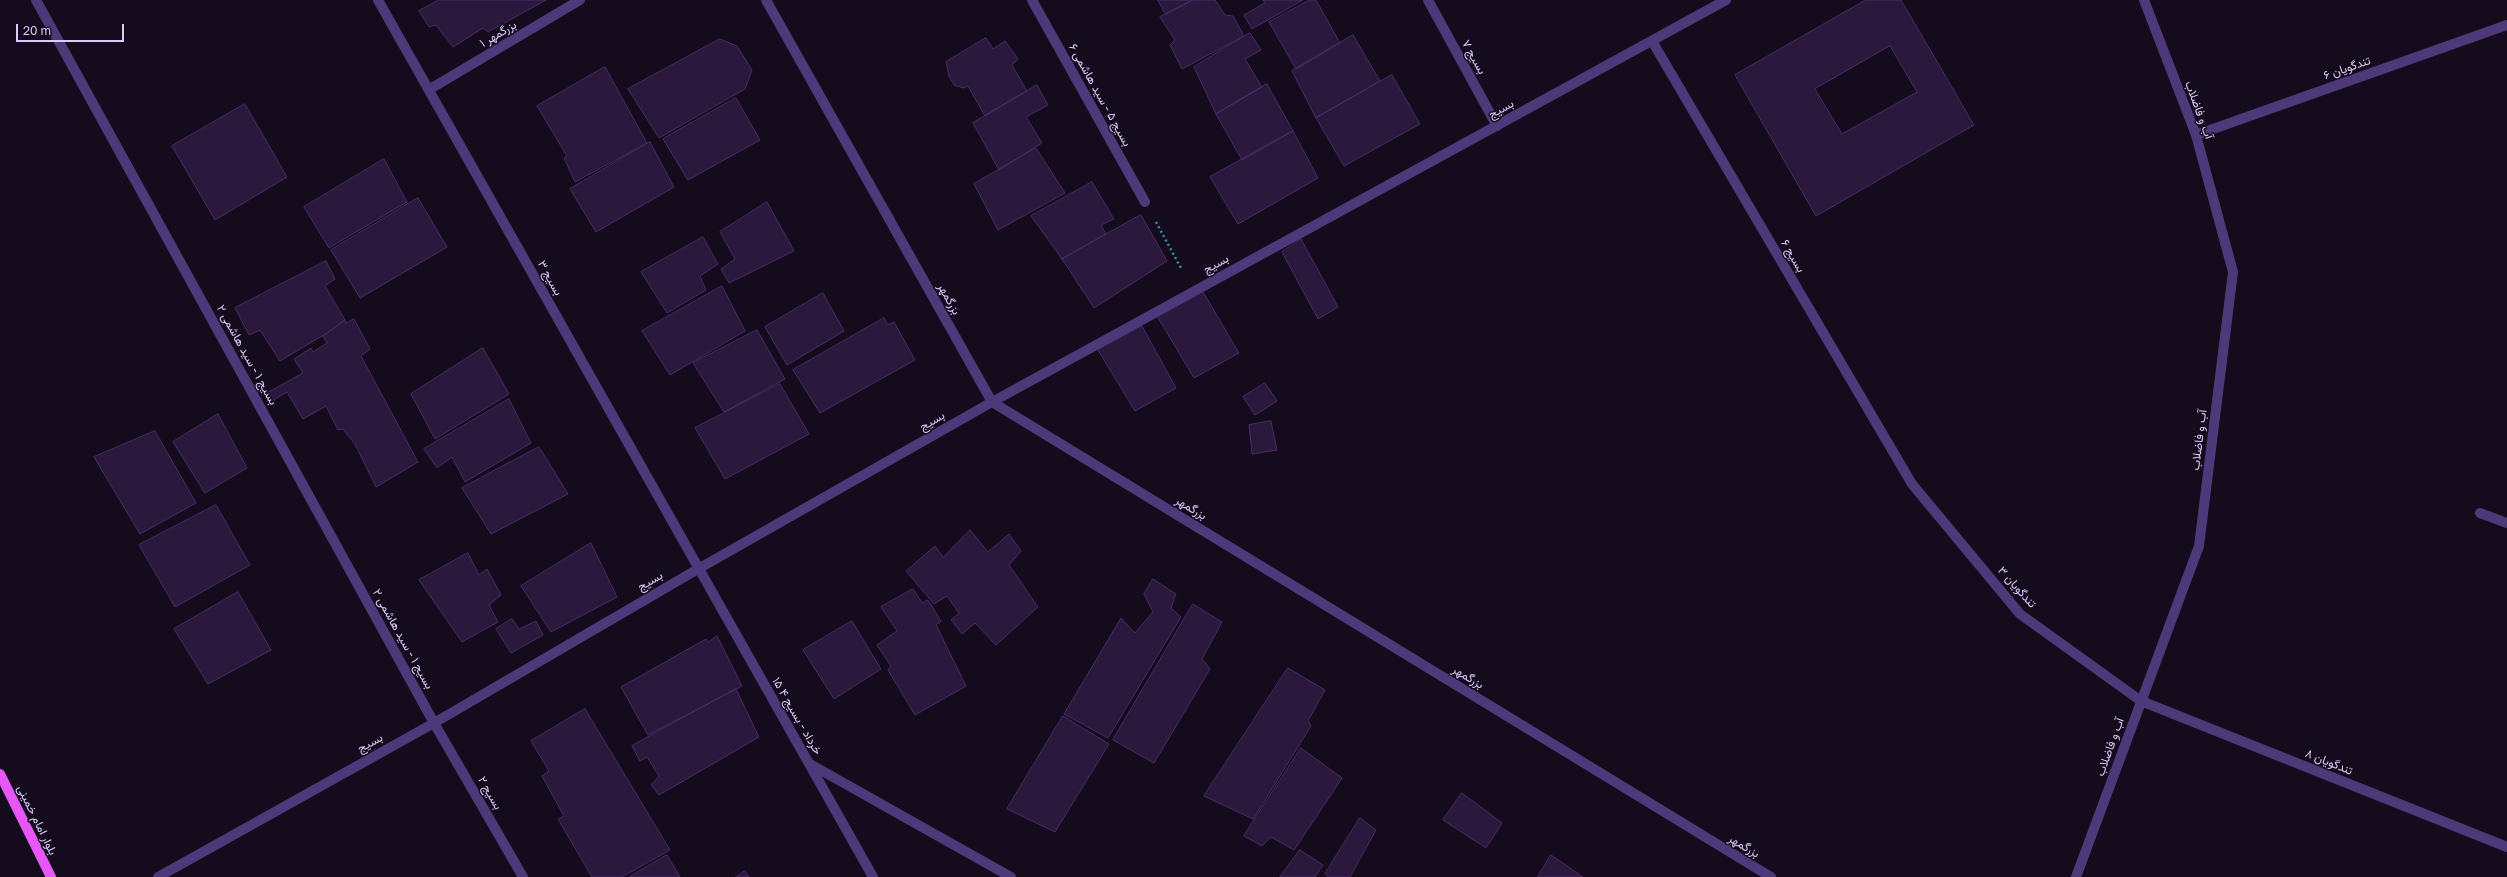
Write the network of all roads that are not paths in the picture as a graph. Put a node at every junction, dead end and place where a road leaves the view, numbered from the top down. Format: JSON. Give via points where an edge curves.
{"nodes":[{"id":1,"x":36,"y":0,"type":"edge"},
{"id":2,"x":378,"y":0,"type":"edge"},
{"id":3,"x":580,"y":0,"type":"edge"},
{"id":4,"x":766,"y":0,"type":"edge"},
{"id":5,"x":1032,"y":0,"type":"edge"},
{"id":6,"x":1428,"y":0,"type":"edge"},
{"id":7,"x":1726,"y":0,"type":"edge"},
{"id":8,"x":2144,"y":0,"type":"edge"},
{"id":9,"x":2507,"y":25,"type":"edge"},
{"id":10,"x":1652,"y":41,"type":"junction"},
{"id":11,"x":430,"y":90,"type":"junction"},
{"id":12,"x":1497,"y":126,"type":"junction"},
{"id":13,"x":2196,"y":136,"type":"junction"},
{"id":14,"x":1144,"y":202,"type":"road end"},
{"id":15,"x":992,"y":402,"type":"junction"},
{"id":16,"x":1912,"y":484,"type":"joint"},
{"id":17,"x":2480,"y":513,"type":"dead end"},
{"id":18,"x":2507,"y":523,"type":"edge"},
{"id":19,"x":698,"y":569,"type":"junction"},
{"id":20,"x":2141,"y":701,"type":"junction"},
{"id":21,"x":434,"y":722,"type":"junction"},
{"id":22,"x":810,"y":764,"type":"junction"},
{"id":23,"x":0,"y":774,"type":"edge"},
{"id":24,"x":2507,"y":847,"type":"edge"},
{"id":25,"x":51,"y":877,"type":"edge"},
{"id":26,"x":158,"y":877,"type":"edge"},
{"id":27,"x":523,"y":877,"type":"edge"},
{"id":28,"x":873,"y":877,"type":"edge"},
{"id":29,"x":1011,"y":877,"type":"edge"},
{"id":30,"x":1771,"y":877,"type":"edge"},
{"id":31,"x":2076,"y":877,"type":"edge"}],
"edges":[{"from":1,"to":21,"type":"street","name":"بسیج ۱ - سید هاشمی ۲"},
{"from":2,"to":11,"type":"street","name":"بسیج ۳"},
{"from":3,"to":11,"type":"street","name":"بزرگمهر ۱"},
{"from":4,"to":15,"type":"street","name":"بزرگمهر"},
{"from":5,"to":14,"type":"street","name":"بسیج ۵ - سید هاشمی ۶"},
{"from":6,"to":12,"type":"street","name":"بسیج ۷"},
{"from":7,"to":10,"type":"street","name":"بسیج"},
{"from":8,"to":13,"type":"street","name":"آب و فاضلاب"},
{"from":9,"to":13,"type":"street","name":"تندگویان ۶"},
{"from":10,"to":12,"type":"street","name":"بسیج"},
{"from":10,"to":16,"type":"street","name":"بسیج ۶"},
{"from":11,"to":19,"type":"street","name":"بسیج ۳"},
{"from":12,"to":15,"type":"street","name":"بسیج"},
{"from":13,"to":20,"type":"street","name":"آب و فاضلاب","via":[[2233,272],[2199,546]]},
{"from":15,"to":19,"type":"street","name":"بسیج"},
{"from":15,"to":30,"type":"street","name":"بزرگمهر"},
{"from":16,"to":20,"type":"street","name":"تندگویان ۳","via":[[2020,614]]},
{"from":17,"to":18,"type":"street"},
{"from":19,"to":21,"type":"street","name":"بسیج"},
{"from":19,"to":22,"type":"street","name":"۱۵ خرداد - بسیج ۴"},
{"from":20,"to":24,"type":"street","name":"تندگویان ۸"},
{"from":20,"to":31,"type":"street","name":"آب و فاضلاب"},
{"from":21,"to":26,"type":"street","name":"بسیج"},
{"from":21,"to":27,"type":"street","name":"بسیج ۲"},
{"from":22,"to":28,"type":"street","name":"۱۵ خرداد - بسیج ۴"},
{"from":22,"to":29,"type":"street"},
{"from":23,"to":25,"type":"main road","name":"بلوار امام خمینی"}]}
